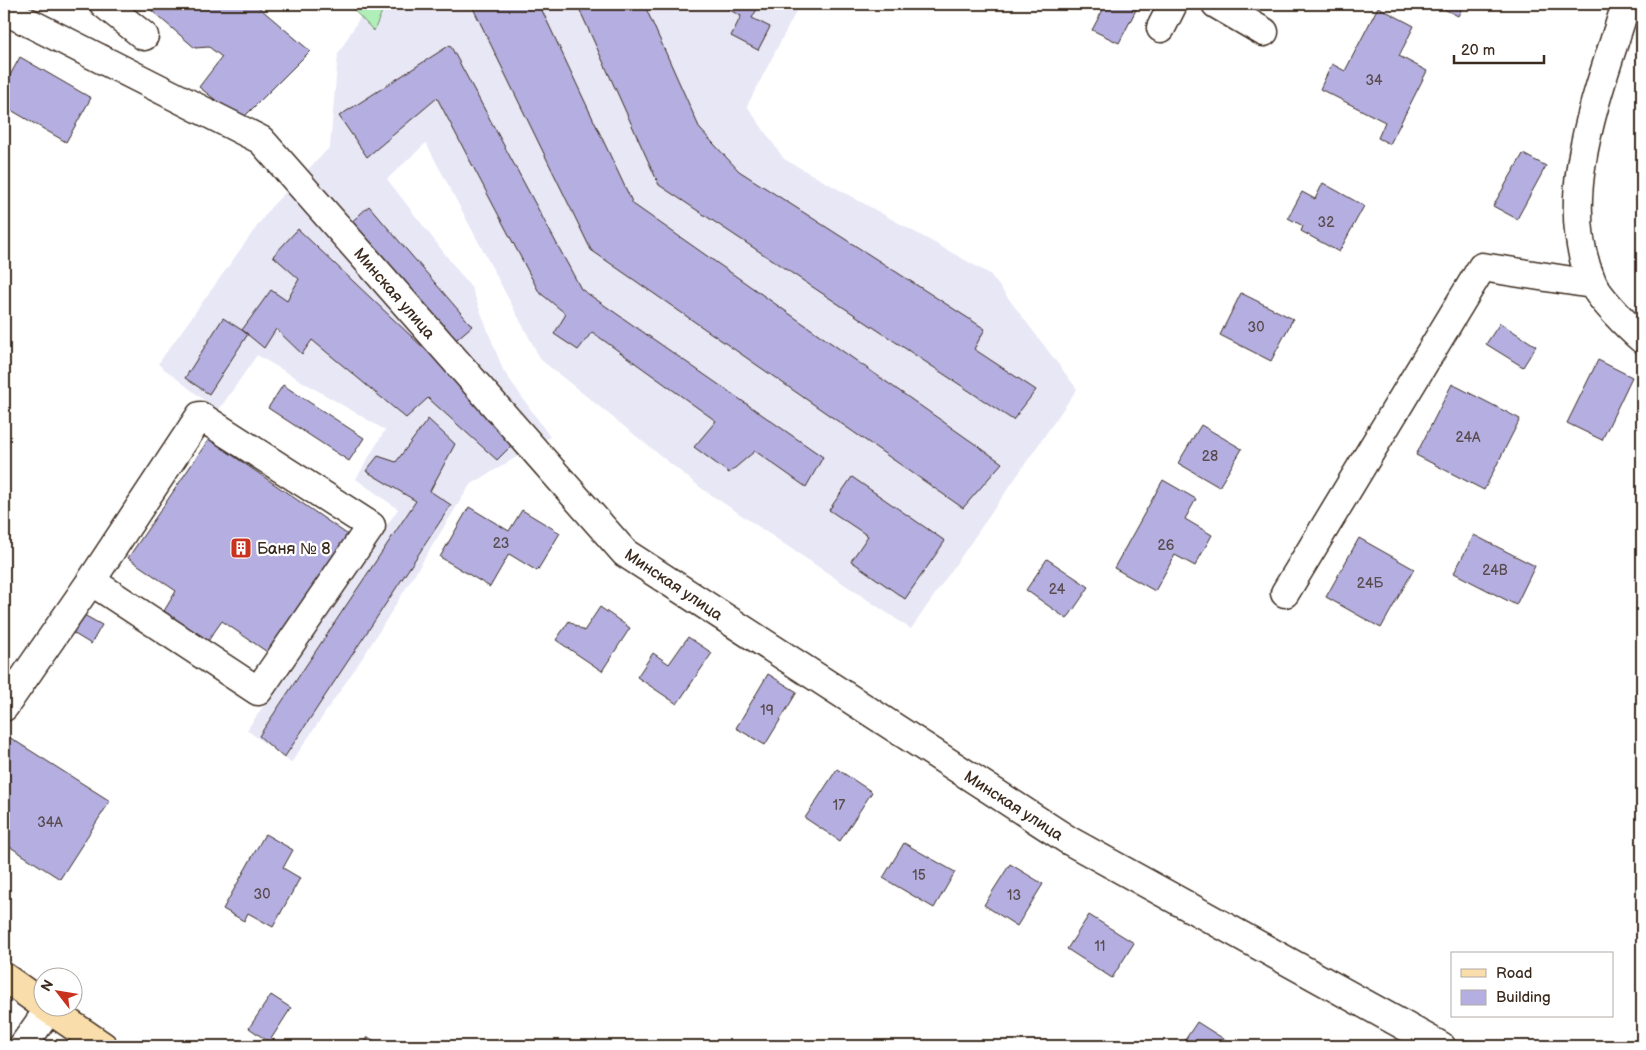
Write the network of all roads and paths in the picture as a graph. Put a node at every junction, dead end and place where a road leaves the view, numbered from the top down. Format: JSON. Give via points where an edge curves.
{"nodes":[{"id":1,"x":104,"y":4,"type":"edge"},
{"id":2,"x":1173,"y":4,"type":"edge"},
{"id":3,"x":1216,"y":4,"type":"edge"},
{"id":4,"x":1626,"y":4,"type":"edge"},
{"id":5,"x":4,"y":10,"type":"edge"},
{"id":6,"x":1161,"y":28,"type":"dead end"},
{"id":7,"x":1264,"y":32,"type":"dead end"},
{"id":8,"x":144,"y":36,"type":"dead end"},
{"id":9,"x":1592,"y":284,"type":"junction"},
{"id":10,"x":1642,"y":339,"type":"edge"},
{"id":11,"x":91,"y":581,"type":"junction"},
{"id":12,"x":1285,"y":594,"type":"dead end"},
{"id":13,"x":4,"y":707,"type":"edge"},
{"id":14,"x":4,"y":977,"type":"edge"},
{"id":15,"x":32,"y":997,"type":"edge"},
{"id":16,"x":39,"y":1018,"type":"edge"},
{"id":17,"x":62,"y":1018,"type":"edge"},
{"id":18,"x":22,"y":1046,"type":"edge"},
{"id":19,"x":103,"y":1046,"type":"edge"},
{"id":20,"x":1441,"y":1046,"type":"edge"}],
"edges":[{"from":1,"to":8,"type":"street"},
{"from":2,"to":6,"type":"street"},
{"from":3,"to":7,"type":"street"},
{"from":4,"to":9,"type":"street","via":[[1584,144],[1576,202],[1578,239]]},
{"from":5,"to":20,"type":"street","name":"Минская улица","via":[[260,140],[625,553],[1068,840]]},
{"from":9,"to":10,"type":"street"},
{"from":9,"to":12,"type":"street","via":[[1482,268]]},
{"from":11,"to":11,"type":"street","via":[[258,691],[371,526],[200,416]]},
{"from":11,"to":13,"type":"street"},
{"from":14,"to":15,"type":"main road"},
{"from":16,"to":18,"type":"street"},
{"from":17,"to":19,"type":"main road"}]}
